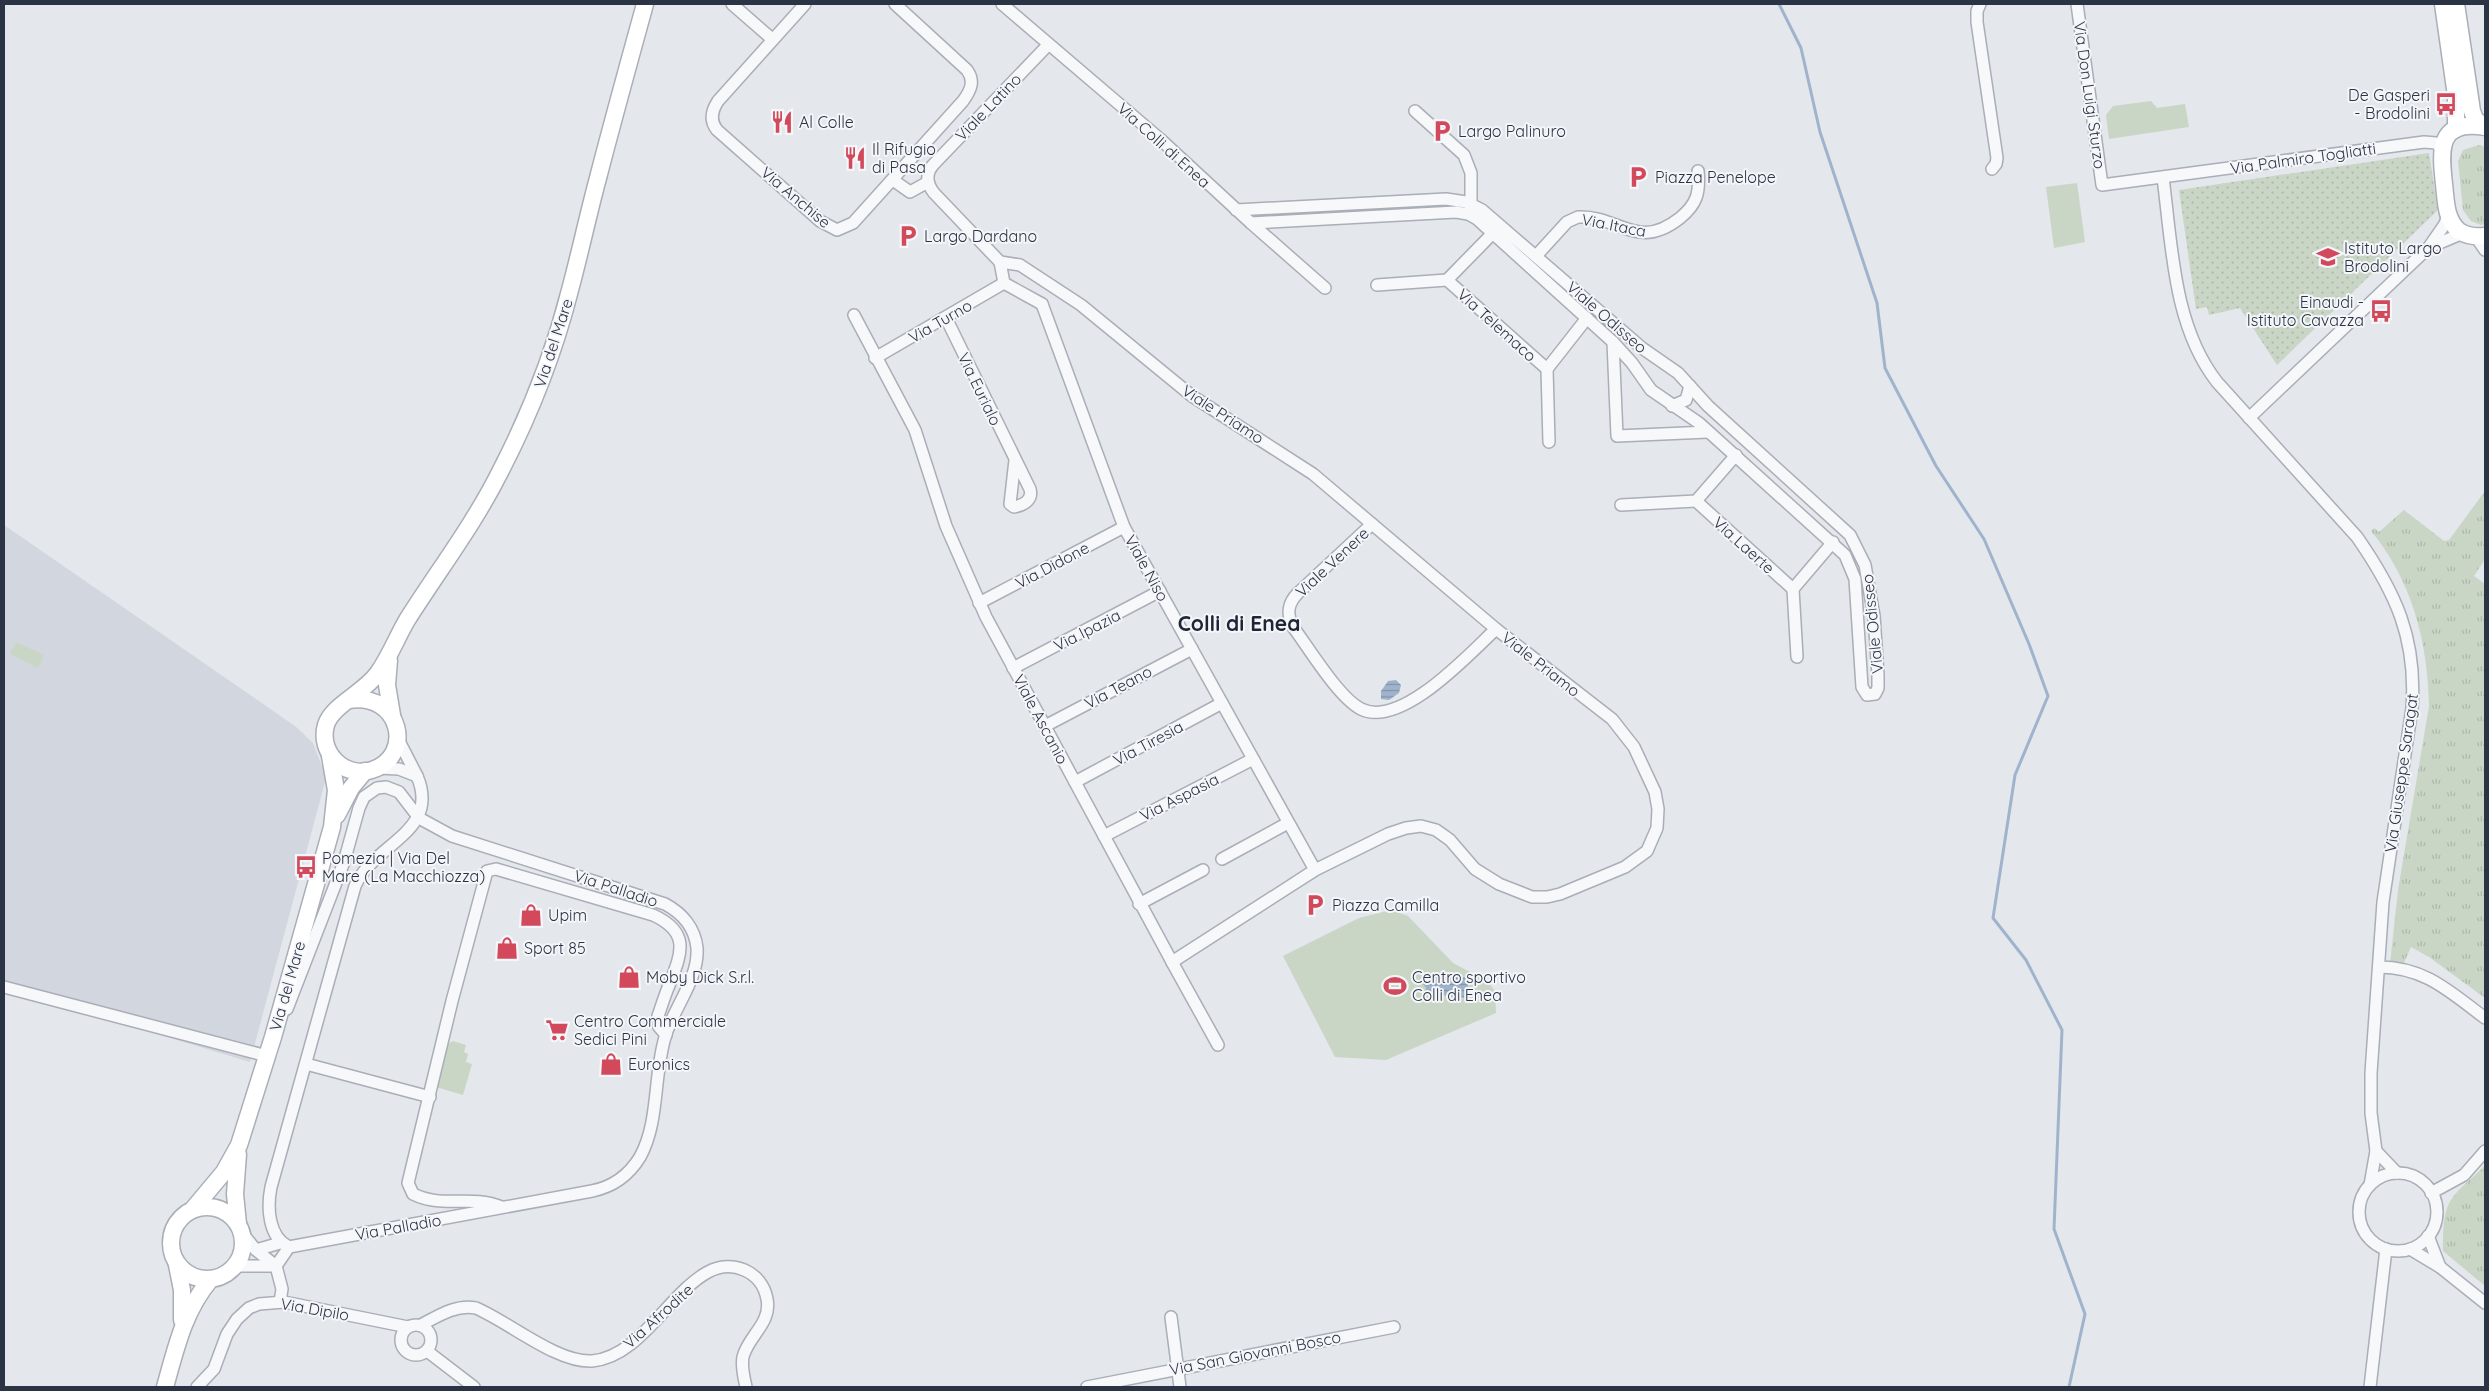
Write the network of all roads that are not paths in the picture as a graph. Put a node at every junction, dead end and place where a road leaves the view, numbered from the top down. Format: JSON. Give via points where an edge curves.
{"nodes":[{"id":1,"x":645,"y":4,"type":"edge"},
{"id":2,"x":732,"y":4,"type":"edge"},
{"id":3,"x":804,"y":4,"type":"edge"},
{"id":4,"x":895,"y":4,"type":"edge"},
{"id":5,"x":1002,"y":4,"type":"edge"},
{"id":6,"x":1980,"y":4,"type":"edge"},
{"id":7,"x":2077,"y":4,"type":"edge"},
{"id":8,"x":2443,"y":4,"type":"edge"},
{"id":9,"x":2456,"y":4,"type":"edge"},
{"id":10,"x":772,"y":39,"type":"junction"},
{"id":11,"x":1048,"y":45,"type":"junction"},
{"id":12,"x":1414,"y":111,"type":"dead end"},
{"id":13,"x":2484,"y":127,"type":"edge"},
{"id":14,"x":2456,"y":129,"type":"junction"},
{"id":15,"x":2441,"y":149,"type":"junction"},
{"id":16,"x":1992,"y":169,"type":"dead end"},
{"id":17,"x":1698,"y":171,"type":"dead end"},
{"id":18,"x":2163,"y":178,"type":"junction"},
{"id":19,"x":893,"y":180,"type":"junction"},
{"id":20,"x":928,"y":182,"type":"junction"},
{"id":21,"x":2102,"y":185,"type":"joint"},
{"id":22,"x":1403,"y":201,"type":"junction"},
{"id":23,"x":1471,"y":204,"type":"junction"},
{"id":24,"x":1236,"y":210,"type":"junction"},
{"id":25,"x":2448,"y":214,"type":"junction"},
{"id":26,"x":1406,"y":215,"type":"junction"},
{"id":27,"x":1251,"y":223,"type":"junction"},
{"id":28,"x":1493,"y":233,"type":"junction"},
{"id":29,"x":2477,"y":239,"type":"edge"},
{"id":30,"x":2429,"y":247,"type":"junction"},
{"id":31,"x":1536,"y":256,"type":"junction"},
{"id":32,"x":1000,"y":262,"type":"junction"},
{"id":33,"x":1447,"y":280,"type":"junction"},
{"id":34,"x":1004,"y":283,"type":"junction"},
{"id":35,"x":1377,"y":285,"type":"dead end"},
{"id":36,"x":1325,"y":288,"type":"dead end"},
{"id":37,"x":1056,"y":289,"type":"junction"},
{"id":38,"x":1042,"y":304,"type":"junction"},
{"id":39,"x":854,"y":315,"type":"dead end"},
{"id":40,"x":946,"y":318,"type":"junction"},
{"id":41,"x":1587,"y":318,"type":"junction"},
{"id":42,"x":1613,"y":342,"type":"junction"},
{"id":43,"x":875,"y":358,"type":"junction"},
{"id":44,"x":1659,"y":359,"type":"junction"},
{"id":45,"x":1547,"y":369,"type":"junction"},
{"id":46,"x":1641,"y":376,"type":"junction"},
{"id":47,"x":1690,"y":386,"type":"junction"},
{"id":48,"x":1672,"y":406,"type":"junction"},
{"id":49,"x":2249,"y":418,"type":"junction"},
{"id":50,"x":1708,"y":432,"type":"junction"},
{"id":51,"x":1549,"y":442,"type":"dead end"},
{"id":52,"x":1736,"y":455,"type":"junction"},
{"id":53,"x":1015,"y":460,"type":"dead end"},
{"id":54,"x":1771,"y":464,"type":"junction"},
{"id":55,"x":1759,"y":476,"type":"junction"},
{"id":56,"x":1696,"y":501,"type":"junction"},
{"id":57,"x":1621,"y":504,"type":"dead end"},
{"id":58,"x":1372,"y":524,"type":"junction"},
{"id":59,"x":1124,"y":527,"type":"junction"},
{"id":60,"x":1833,"y":542,"type":"junction"},
{"id":61,"x":1792,"y":589,"type":"junction"},
{"id":62,"x":1160,"y":592,"type":"junction"},
{"id":63,"x":979,"y":603,"type":"junction"},
{"id":64,"x":1496,"y":629,"type":"junction"},
{"id":65,"x":1192,"y":648,"type":"junction"},
{"id":66,"x":391,"y":652,"type":"junction"},
{"id":67,"x":1797,"y":657,"type":"dead end"},
{"id":68,"x":1013,"y":668,"type":"junction"},
{"id":69,"x":349,"y":700,"type":"junction"},
{"id":70,"x":1222,"y":703,"type":"junction"},
{"id":71,"x":392,"y":715,"type":"junction"},
{"id":72,"x":1045,"y":726,"type":"junction"},
{"id":73,"x":397,"y":738,"type":"junction"},
{"id":74,"x":330,"y":756,"type":"junction"},
{"id":75,"x":1253,"y":759,"type":"junction"},
{"id":76,"x":372,"y":769,"type":"junction"},
{"id":77,"x":417,"y":776,"type":"junction"},
{"id":78,"x":1075,"y":782,"type":"junction"},
{"id":79,"x":419,"y":818,"type":"junction"},
{"id":80,"x":1288,"y":823,"type":"junction"},
{"id":81,"x":332,"y":827,"type":"junction"},
{"id":82,"x":1104,"y":836,"type":"junction"},
{"id":83,"x":1222,"y":859,"type":"dead end"},
{"id":84,"x":1203,"y":870,"type":"dead end"},
{"id":85,"x":1315,"y":870,"type":"junction"},
{"id":86,"x":1139,"y":904,"type":"junction"},
{"id":87,"x":1172,"y":962,"type":"junction"},
{"id":88,"x":2378,"y":967,"type":"junction"},
{"id":89,"x":4,"y":987,"type":"edge"},
{"id":90,"x":2485,"y":1018,"type":"edge"},
{"id":91,"x":666,"y":1035,"type":"junction"},
{"id":92,"x":272,"y":1036,"type":"junction"},
{"id":93,"x":1218,"y":1045,"type":"dead end"},
{"id":94,"x":266,"y":1056,"type":"junction"},
{"id":95,"x":306,"y":1064,"type":"junction"},
{"id":96,"x":430,"y":1097,"type":"junction"},
{"id":97,"x":239,"y":1144,"type":"junction"},
{"id":98,"x":2376,"y":1151,"type":"junction"},
{"id":99,"x":2485,"y":1151,"type":"edge"},
{"id":100,"x":2397,"y":1173,"type":"junction"},
{"id":101,"x":2370,"y":1185,"type":"junction"},
{"id":102,"x":2432,"y":1192,"type":"junction"},
{"id":103,"x":504,"y":1208,"type":"junction"},
{"id":104,"x":194,"y":1209,"type":"junction"},
{"id":105,"x":240,"y":1229,"type":"junction"},
{"id":106,"x":2428,"y":1236,"type":"junction"},
{"id":107,"x":284,"y":1245,"type":"junction"},
{"id":108,"x":2386,"y":1249,"type":"junction"},
{"id":109,"x":2410,"y":1249,"type":"junction"},
{"id":110,"x":256,"y":1250,"type":"junction"},
{"id":111,"x":177,"y":1265,"type":"junction"},
{"id":112,"x":236,"y":1266,"type":"junction"},
{"id":113,"x":276,"y":1266,"type":"junction"},
{"id":114,"x":2440,"y":1267,"type":"junction"},
{"id":115,"x":210,"y":1280,"type":"junction"},
{"id":116,"x":280,"y":1302,"type":"junction"},
{"id":117,"x":2485,"y":1303,"type":"edge"},
{"id":118,"x":1170,"y":1317,"type":"dead end"},
{"id":119,"x":182,"y":1325,"type":"junction"},
{"id":120,"x":421,"y":1325,"type":"junction"},
{"id":121,"x":1394,"y":1327,"type":"dead end"},
{"id":122,"x":406,"y":1329,"type":"junction"},
{"id":123,"x":427,"y":1351,"type":"junction"},
{"id":124,"x":1177,"y":1368,"type":"junction"},
{"id":125,"x":165,"y":1387,"type":"edge"},
{"id":126,"x":197,"y":1387,"type":"edge"},
{"id":127,"x":474,"y":1387,"type":"edge"},
{"id":128,"x":746,"y":1387,"type":"edge"},
{"id":129,"x":1087,"y":1387,"type":"edge"},
{"id":130,"x":1180,"y":1387,"type":"edge"},
{"id":131,"x":2370,"y":1387,"type":"edge"}],
"edges":[{"from":1,"to":66,"type":"main road","name":"Via del Mare","via":[[570,290],[537,391],[489,493]]},
{"from":2,"to":10,"type":"street"},
{"from":3,"to":10,"type":"street","name":"Via Anchise"},
{"from":4,"to":19,"type":"street","name":"Via Anchise","via":[[967,70],[972,81],[963,100]]},
{"from":5,"to":11,"type":"street","name":"Via Colli di Enea"},
{"from":6,"to":16,"type":"street","via":[[1977,22],[1997,158]]},
{"from":7,"to":21,"type":"street","name":"Via Don Luigi Sturzo"},
{"from":8,"to":14,"type":"main road","via":[[2456,96]]},
{"from":9,"to":13,"type":"main road","via":[[2472,111]]},
{"from":10,"to":19,"type":"street","name":"Via Anchise","via":[[716,104],[712,117],[714,127],[833,230],[853,223]]},
{"from":11,"to":20,"type":"street","name":"Viale Latino","via":[[932,165]]},
{"from":11,"to":24,"type":"street","name":"Via Colli di Enea","via":[[1160,139]]},
{"from":12,"to":23,"type":"street","via":[[1464,155],[1471,173]]},
{"from":13,"to":14,"type":"main road"},
{"from":14,"to":15,"type":"main road","via":[[2446,138]]},
{"from":15,"to":18,"type":"street","name":"Via Palmiro Togliatti","via":[[2436,143],[2424,142]]},
{"from":15,"to":25,"type":"main road"},
{"from":17,"to":31,"type":"street","name":"Via Itaca","via":[[1699,190],[1694,204],[1676,221],[1660,230],[1642,233],[1578,217],[1567,222]]},
{"from":18,"to":21,"type":"street","name":"Via Palmiro Togliatti"},
{"from":18,"to":49,"type":"street","name":"Via Giuseppe Saragat","via":[[2182,304],[2194,344],[2211,374]]},
{"from":19,"to":20,"type":"street","via":[[910,192]]},
{"from":20,"to":32,"type":"street","via":[[936,196]]},
{"from":22,"to":23,"type":"street","name":"Viale Odisseo","via":[[1446,199]]},
{"from":22,"to":24,"type":"street","name":"Viale Odisseo"},
{"from":22,"to":26,"type":"street"},
{"from":23,"to":31,"type":"street","name":"Viale Odisseo"},
{"from":24,"to":27,"type":"street","name":"Via Colli di Enea"},
{"from":25,"to":29,"type":"main road","via":[[2452,223]]},
{"from":25,"to":30,"type":"street"},
{"from":26,"to":27,"type":"street","name":"Viale Odisseo"},
{"from":26,"to":28,"type":"street","name":"Viale Odisseo","via":[[1462,213],[1473,216]]},
{"from":27,"to":36,"type":"street","name":"Via Colli di Enea"},
{"from":28,"to":33,"type":"street","name":"Via Telemaco"},
{"from":28,"to":41,"type":"street","name":"Viale Odisseo"},
{"from":29,"to":30,"type":"street"},
{"from":30,"to":49,"type":"street"},
{"from":31,"to":44,"type":"street","name":"Viale Odisseo"},
{"from":32,"to":34,"type":"street"},
{"from":32,"to":37,"type":"street","name":"Viale Priamo","via":[[1020,265]]},
{"from":33,"to":35,"type":"street","name":"Via Telemaco"},
{"from":33,"to":45,"type":"street","name":"Via Telemaco"},
{"from":34,"to":38,"type":"street"},
{"from":34,"to":40,"type":"street","name":"Via Turno"},
{"from":37,"to":38,"type":"street"},
{"from":37,"to":58,"type":"street","name":"Viale Priamo","via":[[1092,313],[1192,396],[1302,465]]},
{"from":38,"to":59,"type":"street","name":"Viale Niso"},
{"from":39,"to":43,"type":"street","name":"Viale Ascanio"},
{"from":40,"to":43,"type":"street","name":"Via Turno"},
{"from":40,"to":53,"type":"street","name":"Via Eurialo"},
{"from":41,"to":42,"type":"street","name":"Viale Odisseo"},
{"from":41,"to":45,"type":"street","name":"Via Telemaco"},
{"from":42,"to":46,"type":"street","name":"Viale Odisseo"},
{"from":42,"to":50,"type":"street","via":[[1617,436]]},
{"from":43,"to":63,"type":"street","name":"Viale Ascanio","via":[[915,430],[946,526]]},
{"from":44,"to":46,"type":"street","via":[[1647,364]]},
{"from":44,"to":47,"type":"street","name":"Viale Odisseo"},
{"from":45,"to":51,"type":"street","name":"Via Telemaco"},
{"from":46,"to":48,"type":"street","name":"Viale Odisseo","via":[[1651,390]]},
{"from":47,"to":48,"type":"street","via":[[1686,400]]},
{"from":47,"to":54,"type":"street","name":"Viale Odisseo"},
{"from":48,"to":50,"type":"street","name":"Viale Odisseo"},
{"from":49,"to":88,"type":"street","name":"Via Giuseppe Saragat","via":[[2357,537],[2394,597],[2408,634],[2413,672],[2412,708],[2386,879]]},
{"from":50,"to":52,"type":"street","name":"Viale Odisseo"},
{"from":52,"to":55,"type":"street","name":"Viale Odisseo"},
{"from":52,"to":56,"type":"street"},
{"from":54,"to":55,"type":"street"},
{"from":54,"to":60,"type":"street","name":"Viale Odisseo","via":[[1842,527],[1862,556],[1876,640],[1878,688],[1871,696],[1865,694],[1862,687],[1854,573],[1848,559]]},
{"from":55,"to":60,"type":"street","name":"Viale Odisseo"},
{"from":56,"to":57,"type":"street"},
{"from":56,"to":61,"type":"street","name":"Via Laerte"},
{"from":58,"to":64,"type":"street","name":"Viale Priamo"},
{"from":58,"to":64,"type":"street","name":"Viale Venere","via":[[1298,592],[1288,610],[1293,626],[1332,680],[1358,707],[1380,712],[1414,699]]},
{"from":59,"to":62,"type":"street","name":"Viale Niso"},
{"from":59,"to":63,"type":"street","name":"Via Didone"},
{"from":60,"to":61,"type":"street"},
{"from":61,"to":67,"type":"street"},
{"from":62,"to":65,"type":"street","name":"Viale Niso"},
{"from":62,"to":68,"type":"street","name":"Via Ipazia"},
{"from":63,"to":68,"type":"street","name":"Viale Ascanio"},
{"from":64,"to":85,"type":"street","name":"Viale Priamo","via":[[1602,710],[1631,742],[1647,770],[1656,798],[1657,828],[1650,847],[1625,867],[1547,897],[1529,896],[1489,879],[1475,869],[1445,836],[1425,827],[1392,832]]},
{"from":65,"to":70,"type":"street","name":"Viale Niso"},
{"from":65,"to":72,"type":"street","name":"Via Teano"},
{"from":66,"to":69,"type":"main road","name":"Via del Mare","via":[[373,680]]},
{"from":66,"to":71,"type":"main road","name":"Via del Mare","via":[[387,685]]},
{"from":68,"to":72,"type":"street","name":"Viale Ascanio"},
{"from":69,"to":71,"type":"main road","via":[[373,700]]},
{"from":69,"to":74,"type":"main road","name":"Via del Mare","via":[[333,710],[327,720],[324,732]]},
{"from":70,"to":75,"type":"street","name":"Viale Niso"},
{"from":70,"to":78,"type":"street","name":"Via Tiresia"},
{"from":71,"to":73,"type":"main road","name":"Via del Mare"},
{"from":72,"to":78,"type":"street","name":"Viale Ascanio"},
{"from":73,"to":76,"type":"main road","name":"Via del Mare","via":[[388,760]]},
{"from":73,"to":77,"type":"street"},
{"from":74,"to":76,"type":"main road","via":[[346,768]]},
{"from":74,"to":81,"type":"main road","name":"Via del Mare","via":[[336,790]]},
{"from":75,"to":80,"type":"street","name":"Viale Niso"},
{"from":75,"to":82,"type":"street","name":"Via Aspasia"},
{"from":76,"to":77,"type":"street","via":[[394,768]]},
{"from":76,"to":81,"type":"main road","name":"Via del Mare","via":[[351,788]]},
{"from":77,"to":79,"type":"street","via":[[424,796]]},
{"from":78,"to":82,"type":"street","name":"Viale Ascanio"},
{"from":79,"to":91,"type":"street","name":"Via Palladio","via":[[460,839],[643,895],[678,912],[694,934],[696,960]]},
{"from":79,"to":92,"type":"street","name":"Via Palladio","via":[[402,794],[391,788],[374,789],[364,797],[333,893],[290,1004]]},
{"from":79,"to":95,"type":"street","via":[[357,881]]},
{"from":80,"to":83,"type":"street"},
{"from":80,"to":85,"type":"street","name":"Viale Niso"},
{"from":81,"to":92,"type":"main road","name":"Via del Mare"},
{"from":82,"to":86,"type":"street","name":"Viale Ascanio"},
{"from":84,"to":86,"type":"street"},
{"from":85,"to":87,"type":"street"},
{"from":86,"to":87,"type":"street","name":"Viale Ascanio"},
{"from":87,"to":93,"type":"street","name":"Viale Ascanio"},
{"from":88,"to":90,"type":"street","via":[[2407,969],[2426,976]]},
{"from":88,"to":98,"type":"street","name":"Via Giuseppe Saragat","via":[[2370,1100]]},
{"from":89,"to":94,"type":"street"},
{"from":91,"to":96,"type":"street","via":[[659,1027],[658,1016],[680,959],[681,948],[669,925],[653,915],[496,869],[490,870],[486,874],[452,1001]]},
{"from":91,"to":103,"type":"street","name":"Via Palladio","via":[[647,1138],[640,1157],[627,1173],[599,1190]]},
{"from":92,"to":94,"type":"main road","name":"Via del Mare"},
{"from":94,"to":97,"type":"main road","name":"Via del Mare"},
{"from":95,"to":96,"type":"street"},
{"from":95,"to":107,"type":"street","via":[[270,1197],[270,1215]]},
{"from":96,"to":103,"type":"street","via":[[408,1176],[410,1190],[416,1196],[435,1201],[476,1200]]},
{"from":97,"to":104,"type":"main road","name":"Via del Mare","via":[[224,1172]]},
{"from":97,"to":105,"type":"main road","name":"Via del Mare","via":[[235,1194]]},
{"from":98,"to":100,"type":"street"},
{"from":98,"to":101,"type":"street","name":"Via Giuseppe Saragat"},
{"from":99,"to":102,"type":"street","via":[[2468,1172]]},
{"from":100,"to":101,"type":"street","via":[[2382,1176]]},
{"from":100,"to":102,"type":"street","via":[[2417,1178]]},
{"from":101,"to":108,"type":"street","via":[[2361,1202],[2360,1221],[2374,1243]]},
{"from":102,"to":106,"type":"street","via":[[2437,1215]]},
{"from":103,"to":107,"type":"street","name":"Via Palladio"},
{"from":104,"to":105,"type":"main road","via":[[218,1208],[230,1214]]},
{"from":104,"to":111,"type":"main road","via":[[184,1214],[171,1233],[170,1244]]},
{"from":105,"to":110,"type":"street"},
{"from":105,"to":112,"type":"main road","via":[[244,1245]]},
{"from":106,"to":109,"type":"street"},
{"from":106,"to":114,"type":"street"},
{"from":107,"to":110,"type":"street","name":"Via Palladio"},
{"from":107,"to":113,"type":"street"},
{"from":108,"to":109,"type":"street"},
{"from":108,"to":131,"type":"street"},
{"from":109,"to":114,"type":"street"},
{"from":110,"to":113,"type":"street"},
{"from":111,"to":115,"type":"main road","via":[[192,1277]]},
{"from":111,"to":119,"type":"main road","via":[[183,1296]]},
{"from":112,"to":113,"type":"street"},
{"from":112,"to":115,"type":"main road","via":[[229,1273]]},
{"from":113,"to":116,"type":"street","via":[[282,1289]]},
{"from":114,"to":117,"type":"street"},
{"from":115,"to":119,"type":"main road"},
{"from":116,"to":122,"type":"street","name":"Via Dipilo"},
{"from":116,"to":126,"type":"street","name":"Via Dipilo","via":[[256,1305],[240,1315],[227,1334],[214,1369]]},
{"from":118,"to":124,"type":"street"},
{"from":119,"to":125,"type":"main road"},
{"from":120,"to":122,"type":"street"},
{"from":120,"to":123,"type":"street","via":[[431,1335],[432,1342]]},
{"from":120,"to":128,"type":"street","name":"Via Afrodite","via":[[453,1310],[476,1308],[560,1354],[582,1361],[599,1360],[627,1346],[706,1273],[721,1267],[737,1268],[756,1277],[768,1301],[765,1318],[744,1356]]},
{"from":121,"to":124,"type":"street","name":"Via San Giovanni Bosco"},
{"from":122,"to":123,"type":"street","via":[[402,1345],[408,1353],[417,1355]]},
{"from":123,"to":127,"type":"street"},
{"from":124,"to":129,"type":"street","name":"Via San Giovanni Bosco"},
{"from":124,"to":130,"type":"street"}]}
